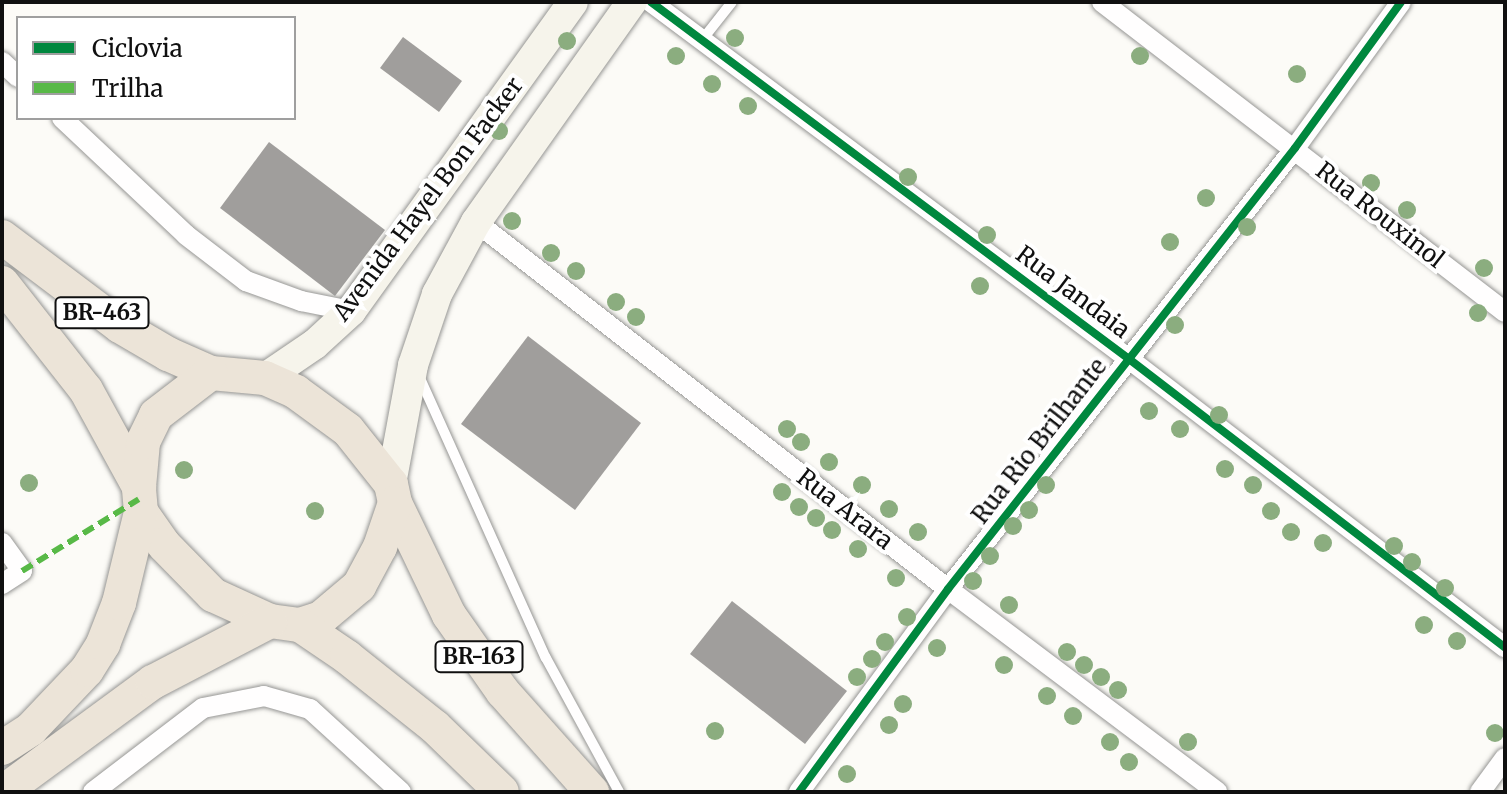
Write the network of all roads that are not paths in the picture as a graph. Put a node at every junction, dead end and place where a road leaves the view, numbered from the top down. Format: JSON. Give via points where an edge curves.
{"nodes":[{"id":1,"x":573,"y":2,"type":"edge"},
{"id":2,"x":632,"y":2,"type":"edge"},
{"id":3,"x":651,"y":2,"type":"edge"},
{"id":4,"x":732,"y":2,"type":"edge"},
{"id":5,"x":1102,"y":2,"type":"edge"},
{"id":6,"x":1401,"y":2,"type":"edge"},
{"id":7,"x":702,"y":40,"type":"junction"},
{"id":8,"x":64,"y":120,"type":"edge"},
{"id":9,"x":1295,"y":148,"type":"junction"},
{"id":10,"x":476,"y":222,"type":"junction"},
{"id":11,"x":2,"y":237,"type":"edge"},
{"id":12,"x":2,"y":283,"type":"edge"},
{"id":13,"x":351,"y":311,"type":"junction"},
{"id":14,"x":1505,"y":312,"type":"edge"},
{"id":15,"x":1129,"y":359,"type":"junction"},
{"id":16,"x":413,"y":365,"type":"junction"},
{"id":17,"x":211,"y":373,"type":"junction"},
{"id":18,"x":265,"y":378,"type":"junction"},
{"id":19,"x":393,"y":493,"type":"junction"},
{"id":20,"x":140,"y":500,"type":"junction"},
{"id":21,"x":2,"y":543,"type":"edge"},
{"id":22,"x":2,"y":584,"type":"edge"},
{"id":23,"x":948,"y":589,"type":"junction"},
{"id":24,"x":285,"y":623,"type":"junction"},
{"id":25,"x":1505,"y":647,"type":"edge"},
{"id":26,"x":2,"y":748,"type":"edge"},
{"id":27,"x":1505,"y":758,"type":"edge"},
{"id":28,"x":3,"y":792,"type":"edge"},
{"id":29,"x":93,"y":792,"type":"edge"},
{"id":30,"x":401,"y":792,"type":"edge"},
{"id":31,"x":502,"y":792,"type":"edge"},
{"id":32,"x":592,"y":792,"type":"edge"},
{"id":33,"x":619,"y":792,"type":"edge"},
{"id":34,"x":799,"y":792,"type":"edge"},
{"id":35,"x":1217,"y":792,"type":"edge"},
{"id":36,"x":1480,"y":792,"type":"edge"}],
"edges":[{"from":1,"to":13,"type":"main road","name":"Avenida Hayel Bon Facker"},
{"from":2,"to":10,"type":"main road","name":"Avenida Hayel Bon Facker"},
{"from":3,"to":7,"type":"street","name":"Rua Jandaia"},
{"from":4,"to":7,"type":"lane"},
{"from":5,"to":9,"type":"street","name":"Rua Rouxinol"},
{"from":6,"to":9,"type":"street","name":"Rua Rio Brilhante"},
{"from":7,"to":15,"type":"street","name":"Rua Jandaia"},
{"from":8,"to":13,"type":"street","via":[[186,235],[246,281],[301,301]]},
{"from":9,"to":14,"type":"street","name":"Rua Rouxinol"},
{"from":9,"to":15,"type":"street","name":"Rua Rio Brilhante"},
{"from":10,"to":16,"type":"main road","name":"Avenida Hayel Bon Facker","via":[[437,294]]},
{"from":10,"to":23,"type":"street","name":"Rua Arara"},
{"from":11,"to":17,"type":"highway","number":"BR-463","via":[[120,326]]},
{"from":12,"to":20,"type":"highway","number":"BR-463","via":[[86,390]]},
{"from":13,"to":18,"type":"main road","name":"Avenida Hayel Bon Facker"},
{"from":15,"to":23,"type":"street","name":"Rua Rio Brilhante"},
{"from":15,"to":25,"type":"street","name":"Rua Jandaia"},
{"from":16,"to":19,"type":"main road","name":"Avenida Hayel Bon Facker"},
{"from":16,"to":33,"type":"lane","via":[[546,658]]},
{"from":17,"to":18,"type":"highway","number":"BR-163"},
{"from":17,"to":20,"type":"highway","via":[[156,415],[143,442]]},
{"from":18,"to":19,"type":"highway","number":"BR-163","via":[[296,392],[348,430]]},
{"from":19,"to":24,"type":"highway","via":[[380,547],[359,586],[321,618]]},
{"from":19,"to":32,"type":"highway","number":"BR-163","via":[[458,628],[503,692]]},
{"from":20,"to":24,"type":"highway","via":[[164,545],[213,595]]},
{"from":20,"to":26,"type":"highway","via":[[119,603],[103,644],[87,670],[31,729]]},
{"from":21,"to":22,"type":"street","via":[[22,571]]},
{"from":23,"to":34,"type":"street","name":"Rua Rio Brilhante"},
{"from":23,"to":35,"type":"street","name":"Rua Arara"},
{"from":24,"to":28,"type":"highway","via":[[153,682]]},
{"from":24,"to":31,"type":"highway","via":[[347,657],[435,727]]},
{"from":27,"to":36,"type":"street"},
{"from":29,"to":30,"type":"street","via":[[203,708],[264,696],[310,709]]}]}
